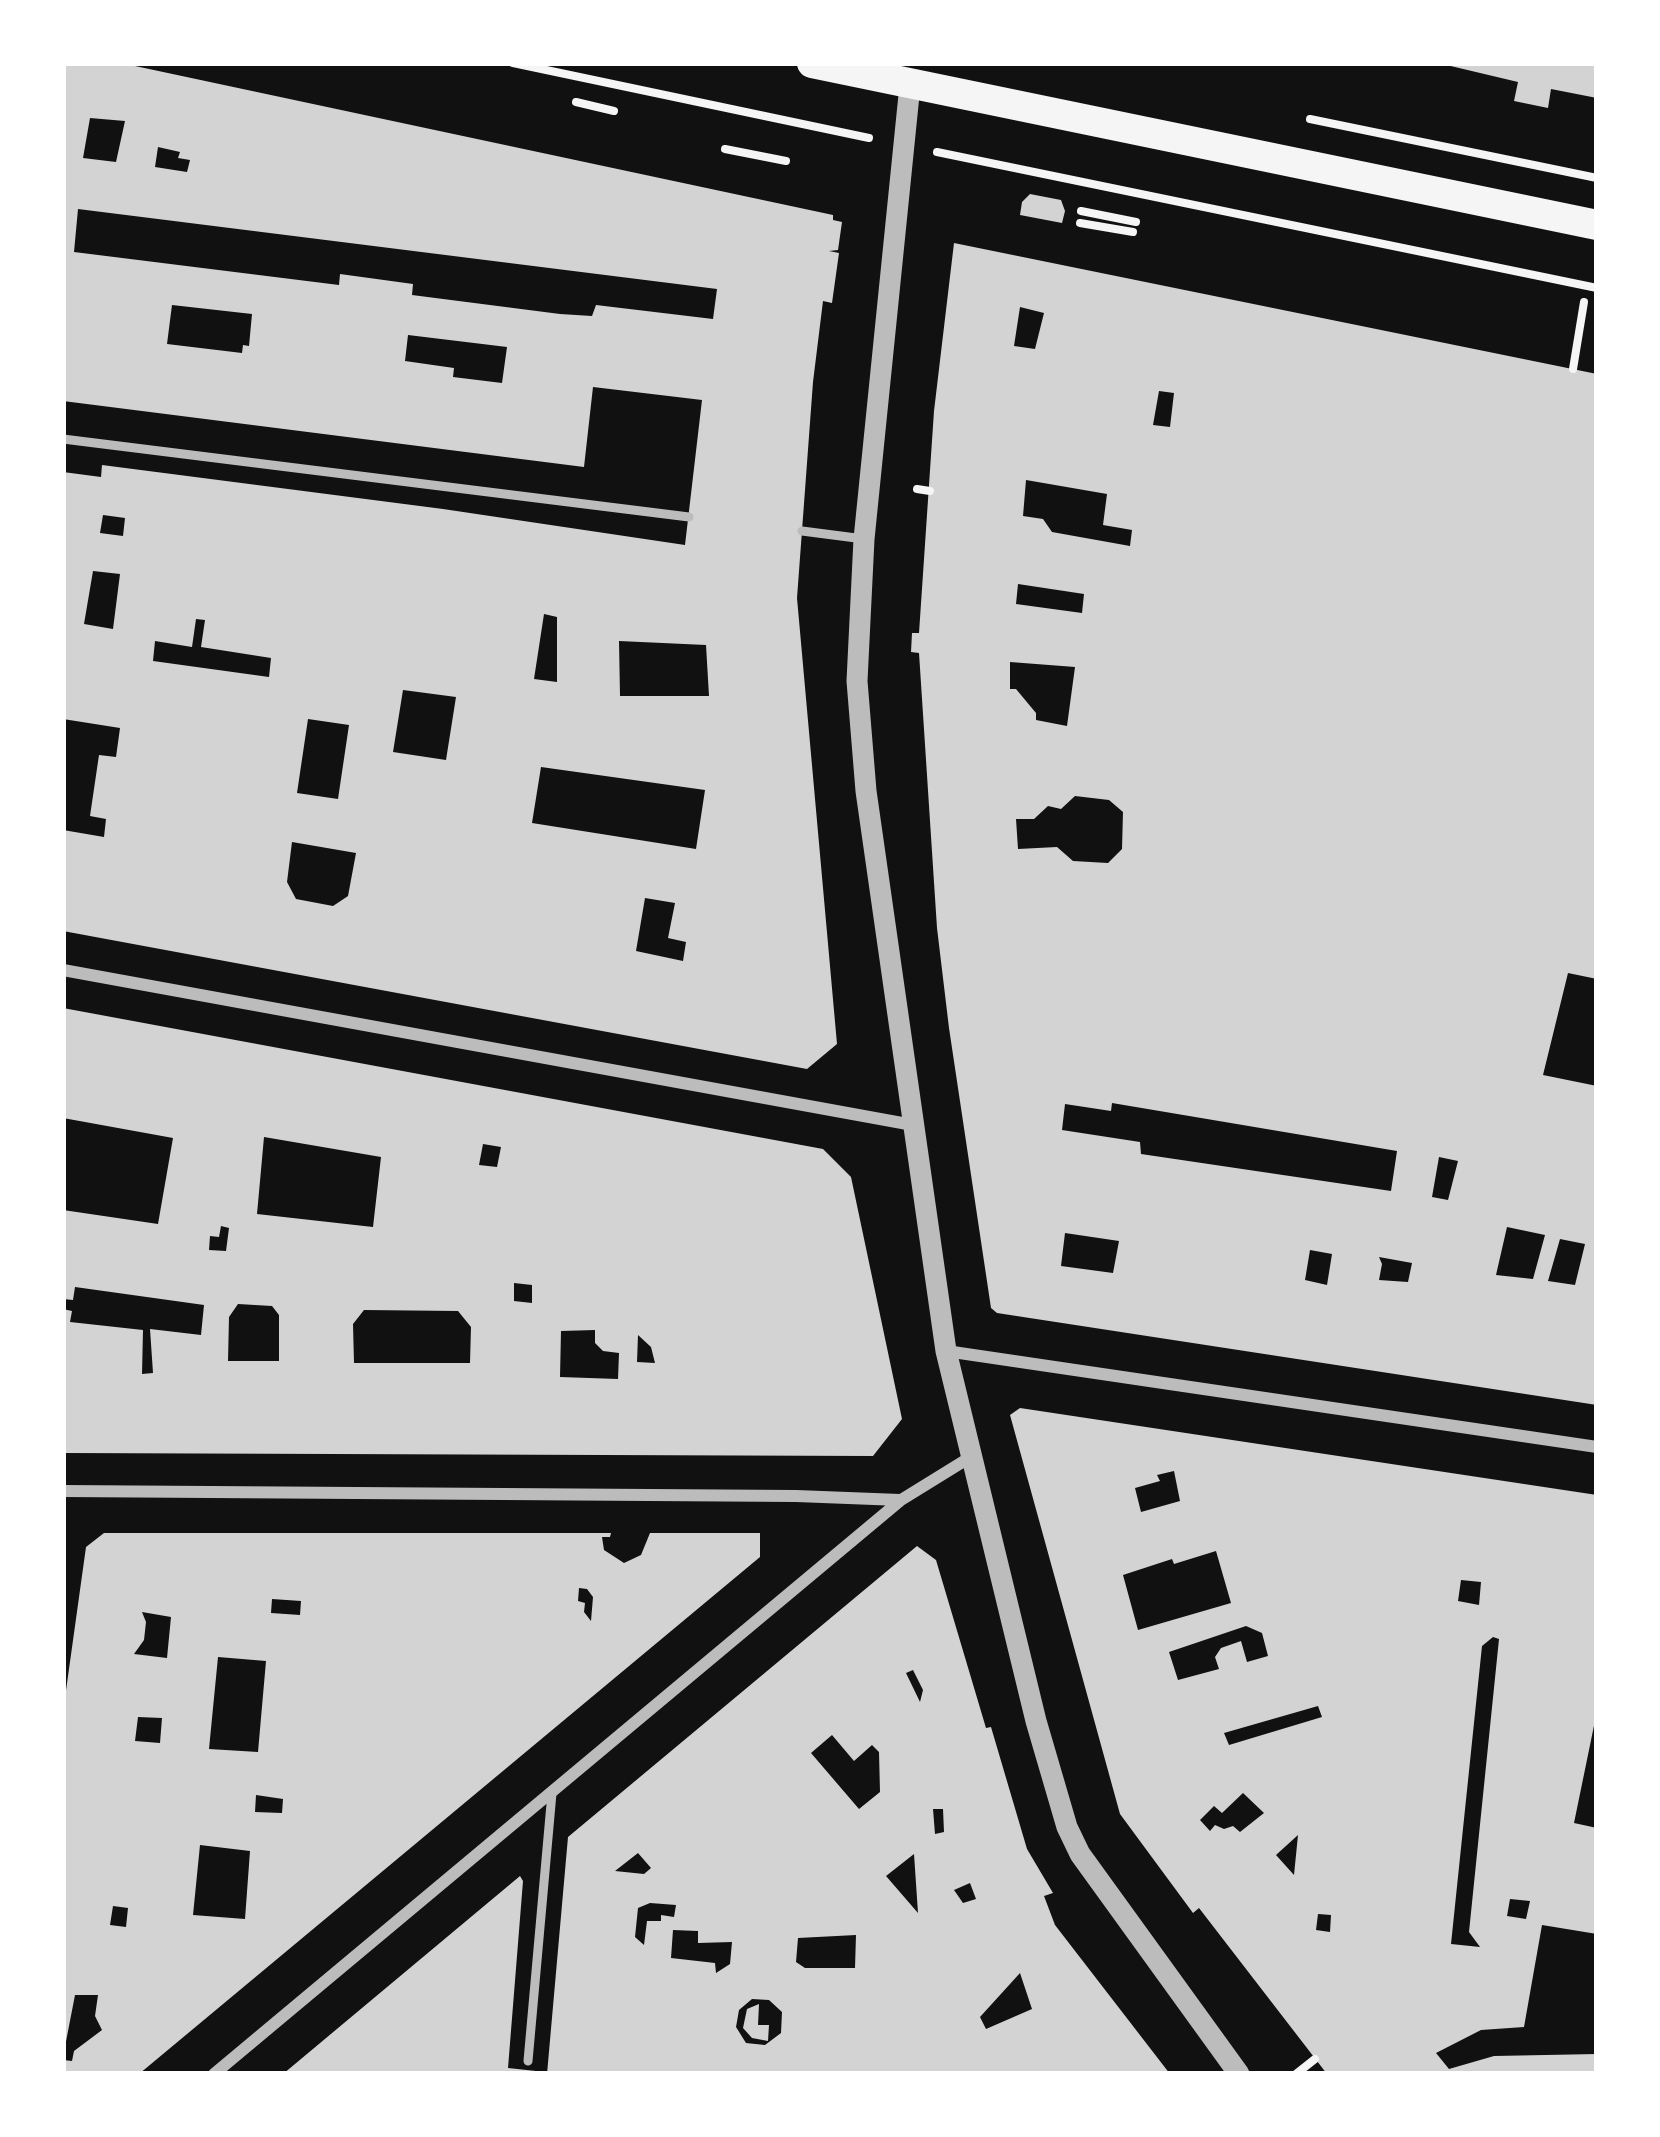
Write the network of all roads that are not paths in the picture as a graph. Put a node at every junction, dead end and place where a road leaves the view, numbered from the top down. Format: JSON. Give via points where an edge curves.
{"nodes":[{"id":1,"x":812,"y":63,"type":"edge"},
{"id":2,"x":910,"y":85,"type":"junction"},
{"id":3,"x":1597,"y":225,"type":"edge"},
{"id":4,"x":63,"y":439,"type":"edge"},
{"id":5,"x":689,"y":517,"type":"dead end"},
{"id":6,"x":802,"y":531,"type":"dead end"},
{"id":7,"x":864,"y":538,"type":"junction"},
{"id":8,"x":63,"y":970,"type":"edge"},
{"id":9,"x":913,"y":1125,"type":"junction"},
{"id":10,"x":946,"y":1351,"type":"junction"},
{"id":11,"x":1597,"y":1447,"type":"edge"},
{"id":12,"x":969,"y":1458,"type":"junction"},
{"id":13,"x":63,"y":1491,"type":"edge"},
{"id":14,"x":902,"y":1500,"type":"junction"},
{"id":15,"x":552,"y":1792,"type":"junction"},
{"id":16,"x":528,"y":2061,"type":"dead end"},
{"id":17,"x":214,"y":2074,"type":"edge"},
{"id":18,"x":1239,"y":2074,"type":"edge"}],
"edges":[{"from":1,"to":2,"type":"main road"},
{"from":2,"to":3,"type":"main road"},
{"from":2,"to":7,"type":"street"},
{"from":4,"to":5,"type":"lane"},
{"from":6,"to":7,"type":"lane"},
{"from":7,"to":9,"type":"street","via":[[857,681],[866,791]]},
{"from":8,"to":9,"type":"street"},
{"from":9,"to":10,"type":"street"},
{"from":10,"to":11,"type":"street"},
{"from":10,"to":12,"type":"street"},
{"from":12,"to":14,"type":"street"},
{"from":12,"to":18,"type":"street","via":[[1067,1827]]},
{"from":13,"to":14,"type":"street"},
{"from":14,"to":15,"type":"street"},
{"from":15,"to":16,"type":"lane"},
{"from":15,"to":17,"type":"street"}]}
